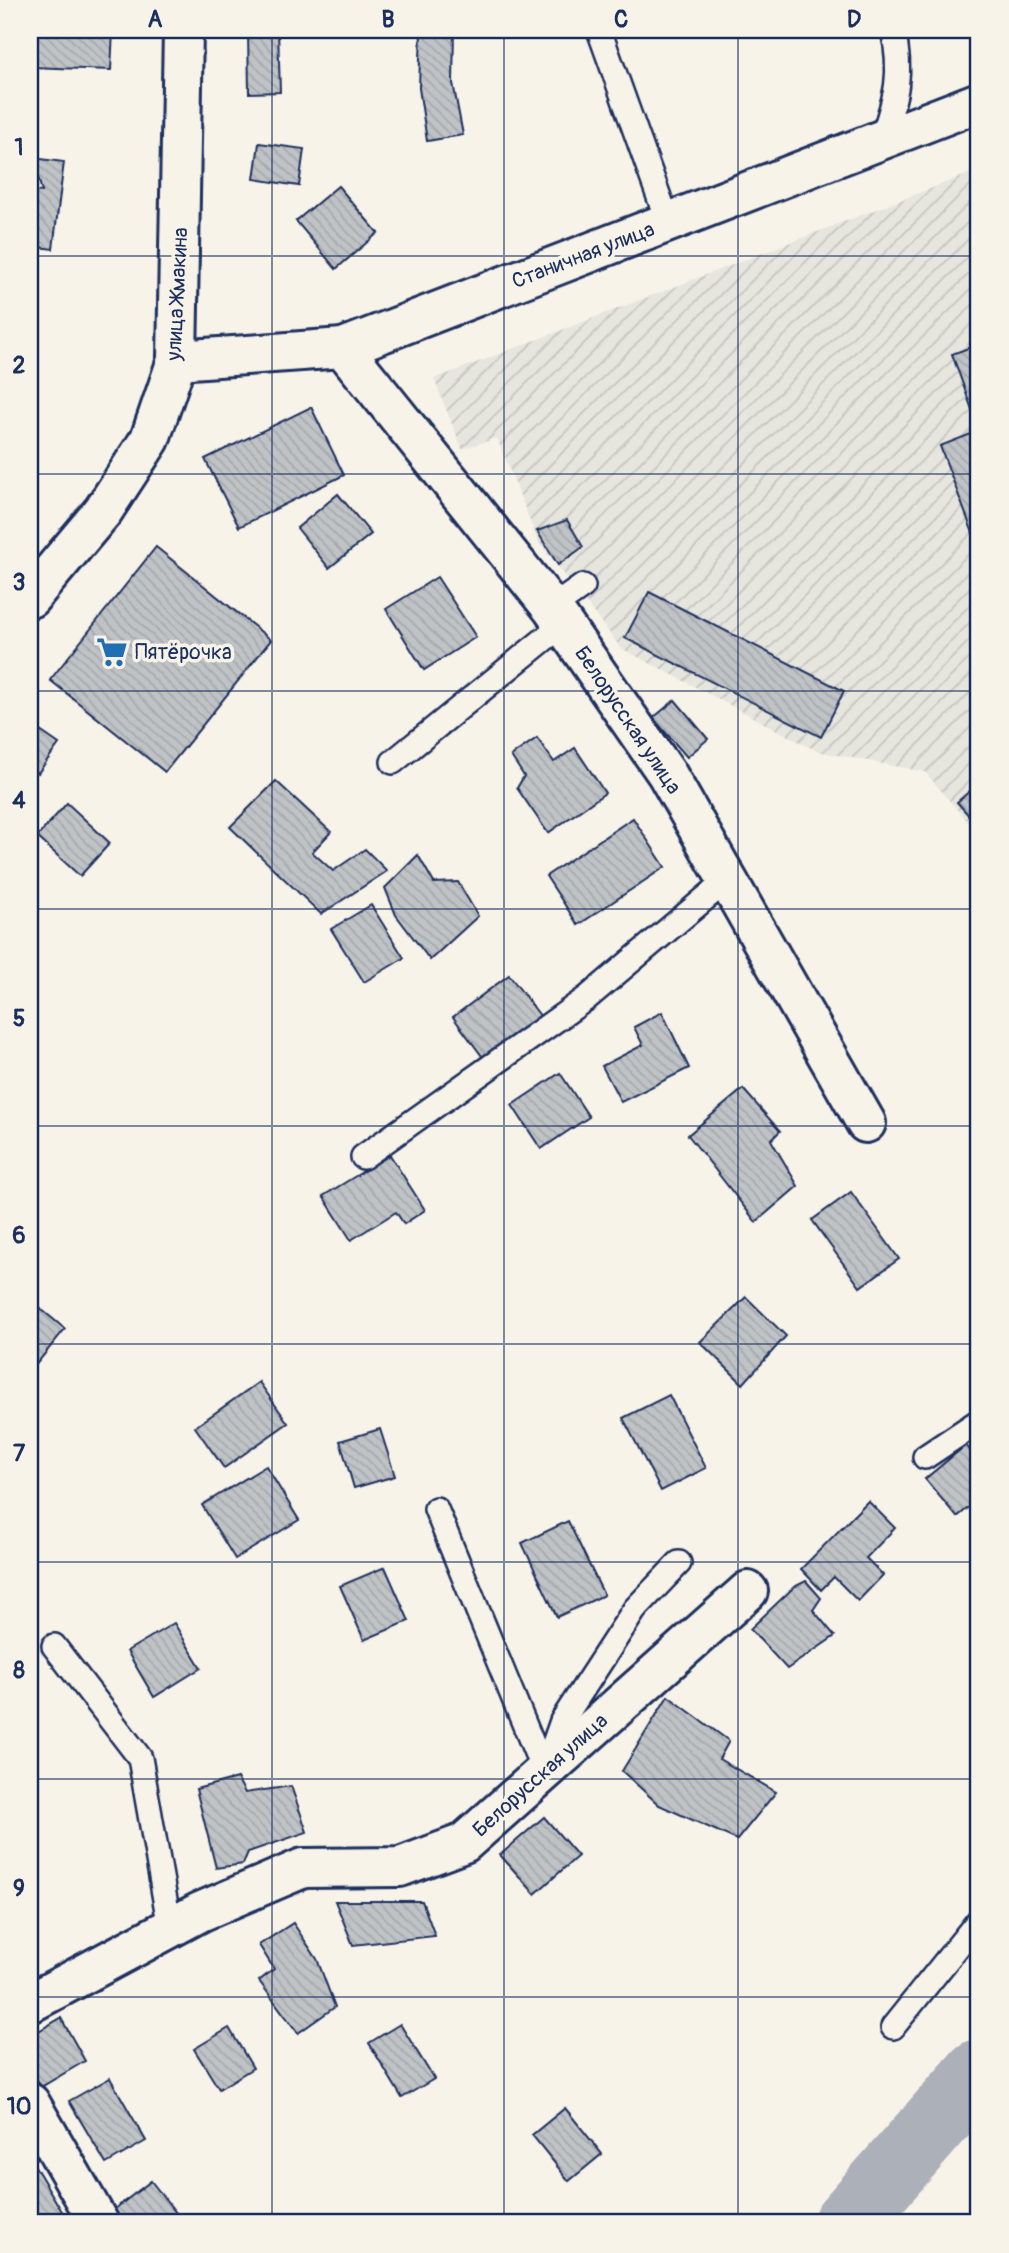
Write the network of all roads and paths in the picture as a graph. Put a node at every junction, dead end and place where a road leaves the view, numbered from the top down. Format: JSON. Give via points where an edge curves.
{"nodes":[{"id":1,"x":183,"y":30,"type":"edge"},
{"id":2,"x":599,"y":30,"type":"edge"},
{"id":3,"x":892,"y":30,"type":"edge"},
{"id":4,"x":979,"y":102,"type":"edge"},
{"id":5,"x":883,"y":139,"type":"junction"},
{"id":6,"x":668,"y":222,"type":"junction"},
{"id":7,"x":343,"y":348,"type":"junction"},
{"id":8,"x":177,"y":360,"type":"junction"},
{"id":9,"x":583,"y":586,"type":"dead end"},
{"id":10,"x":30,"y":598,"type":"edge"},
{"id":11,"x":558,"y":616,"type":"junction"},
{"id":12,"x":393,"y":762,"type":"dead end"},
{"id":13,"x":727,"y":880,"type":"junction"},
{"id":14,"x":866,"y":1123,"type":"dead end"},
{"id":15,"x":363,"y":1157,"type":"dead end"},
{"id":16,"x":979,"y":1422,"type":"edge"},
{"id":17,"x":925,"y":1457,"type":"dead end"},
{"id":18,"x":436,"y":1509,"type":"dead end"},
{"id":19,"x":679,"y":1563,"type":"dead end"},
{"id":20,"x":748,"y":1591,"type":"dead end"},
{"id":21,"x":54,"y":1646,"type":"dead end"},
{"id":22,"x":544,"y":1772,"type":"junction"},
{"id":23,"x":979,"y":1920,"type":"edge"},
{"id":24,"x":170,"y":1928,"type":"junction"},
{"id":25,"x":30,"y":2003,"type":"edge"},
{"id":26,"x":893,"y":2027,"type":"dead end"},
{"id":27,"x":30,"y":2104,"type":"edge"},
{"id":28,"x":99,"y":2223,"type":"edge"}],
"edges":[{"from":1,"to":8,"type":"street","name":"улица Жмакина"},
{"from":2,"to":6,"type":"lane"},
{"from":3,"to":5,"type":"lane","via":[[900,61]]},
{"from":4,"to":5,"type":"street","name":"Станичная улица"},
{"from":5,"to":6,"type":"street","name":"Станичная улица"},
{"from":6,"to":7,"type":"street","name":"Станичная улица"},
{"from":7,"to":8,"type":"street","name":"Станичная улица"},
{"from":7,"to":11,"type":"street","name":"Белорусская улица"},
{"from":8,"to":10,"type":"street","name":"улица Жмакина","via":[[150,439],[103,511]]},
{"from":9,"to":11,"type":"lane"},
{"from":11,"to":12,"type":"lane"},
{"from":11,"to":13,"type":"street","name":"Белорусская улица","via":[[667,774]]},
{"from":13,"to":14,"type":"street","name":"Белорусская улица"},
{"from":13,"to":15,"type":"lane","via":[[587,998]]},
{"from":16,"to":17,"type":"lane"},
{"from":18,"to":22,"type":"lane"},
{"from":19,"to":22,"type":"lane","via":[[635,1609],[562,1721]]},
{"from":20,"to":22,"type":"street","name":"Белорусская улица"},
{"from":21,"to":24,"type":"lane","via":[[140,1758]]},
{"from":22,"to":24,"type":"street","name":"Белорусская улица","via":[[464,1843],[400,1867],[303,1868]]},
{"from":23,"to":26,"type":"lane"},
{"from":24,"to":25,"type":"street","name":"Белорусская улица"},
{"from":27,"to":28,"type":"street"}]}
